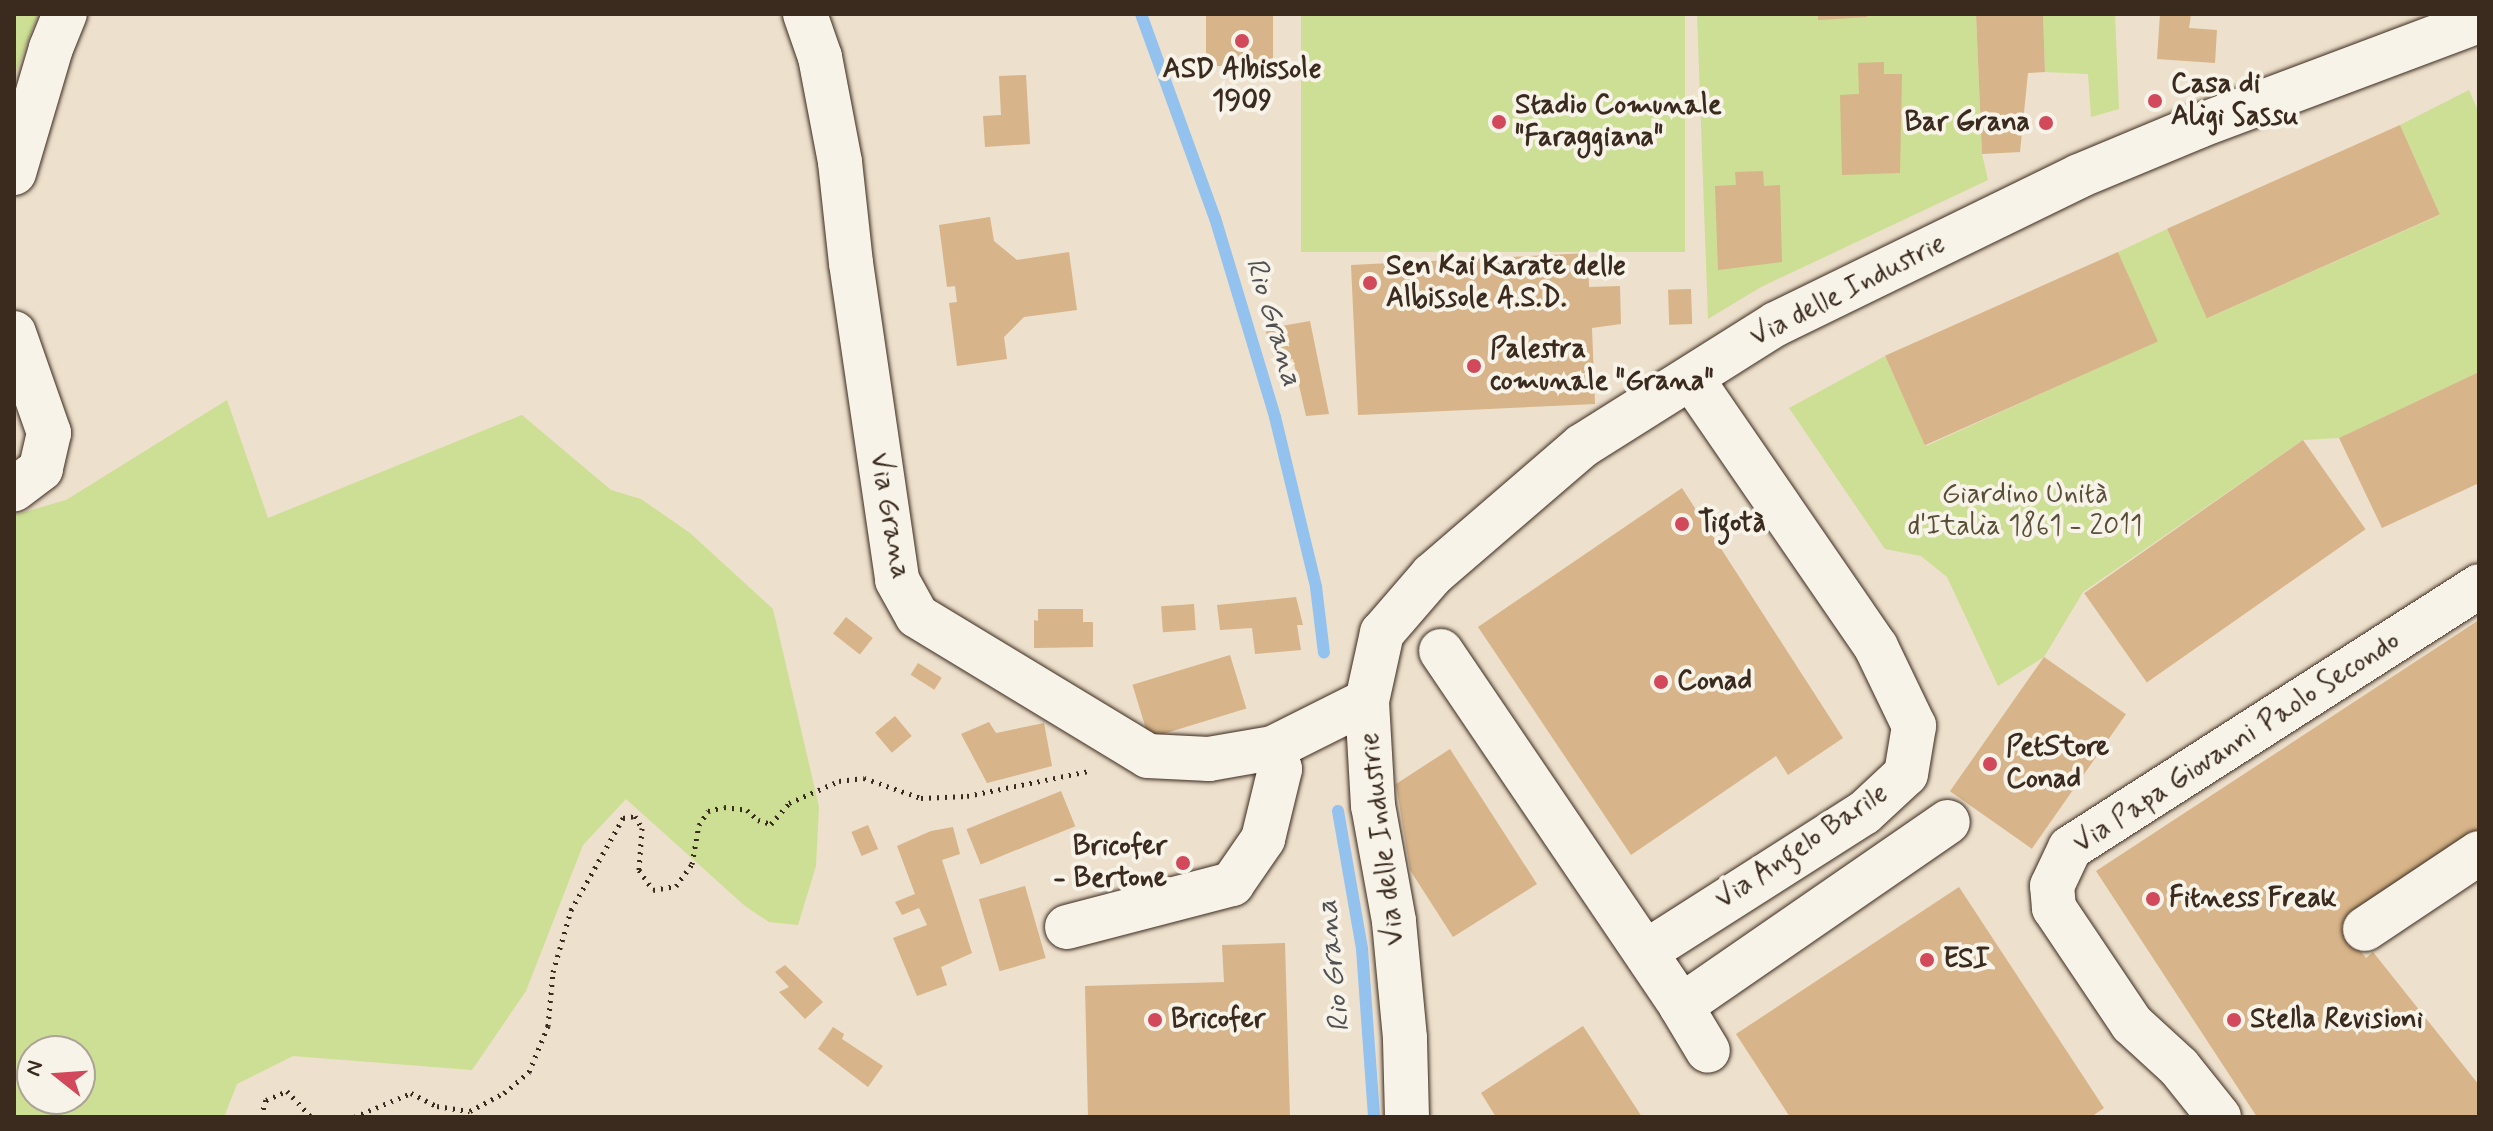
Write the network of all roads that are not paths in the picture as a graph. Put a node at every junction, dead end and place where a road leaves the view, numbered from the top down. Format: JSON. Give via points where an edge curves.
{"nodes":[{"id":1,"x":65,"y":14,"type":"edge"},
{"id":2,"x":805,"y":14,"type":"edge"},
{"id":3,"x":2479,"y":21,"type":"edge"},
{"id":4,"x":14,"y":173,"type":"edge"},
{"id":5,"x":14,"y":333,"type":"edge"},
{"id":6,"x":1692,"y":379,"type":"junction"},
{"id":7,"x":14,"y":489,"type":"edge"},
{"id":8,"x":2479,"y":586,"type":"edge"},
{"id":9,"x":1441,"y":651,"type":"dead end"},
{"id":10,"x":1367,"y":701,"type":"junction"},
{"id":11,"x":1273,"y":748,"type":"junction"},
{"id":12,"x":1948,"y":822,"type":"dead end"},
{"id":13,"x":2479,"y":853,"type":"edge"},
{"id":14,"x":1067,"y":927,"type":"dead end"},
{"id":15,"x":2365,"y":929,"type":"dead end"},
{"id":16,"x":1647,"y":951,"type":"junction"},
{"id":17,"x":1681,"y":1006,"type":"junction"},
{"id":18,"x":1708,"y":1051,"type":"dead end"},
{"id":19,"x":1407,"y":1117,"type":"edge"},
{"id":20,"x":2219,"y":1117,"type":"edge"}],
"edges":[{"from":1,"to":4,"type":"street"},
{"from":2,"to":11,"type":"street","name":"Via Grana","via":[[820,57],[840,162],[897,580],[917,616],[1148,756],[1209,759]]},
{"from":3,"to":6,"type":"street","name":"Via delle Industrie","via":[[2079,176],[1776,324]]},
{"from":5,"to":7,"type":"street","via":[[49,433],[41,469]]},
{"from":6,"to":10,"type":"street","name":"Via delle Industrie","via":[[1582,446],[1432,575],[1382,633]]},
{"from":6,"to":16,"type":"street","name":"Via Angelo Barile","via":[[1876,647],[1914,726],[1906,774],[1864,813]]},
{"from":8,"to":20,"type":"street","name":"Via Papa Giovanni Paolo Secondo","via":[[2070,848],[2052,886],[2054,908],[2132,1024],[2179,1067]]},
{"from":9,"to":16,"type":"street","via":[[1595,884]]},
{"from":10,"to":11,"type":"street","name":"Via Grana"},
{"from":10,"to":19,"type":"street","name":"Via delle Industrie","via":[[1373,806],[1394,921]]},
{"from":11,"to":14,"type":"street","via":[[1280,769],[1263,839],[1232,884]]},
{"from":12,"to":17,"type":"street"},
{"from":13,"to":15,"type":"street"},
{"from":16,"to":17,"type":"street"},
{"from":17,"to":18,"type":"street"}]}
